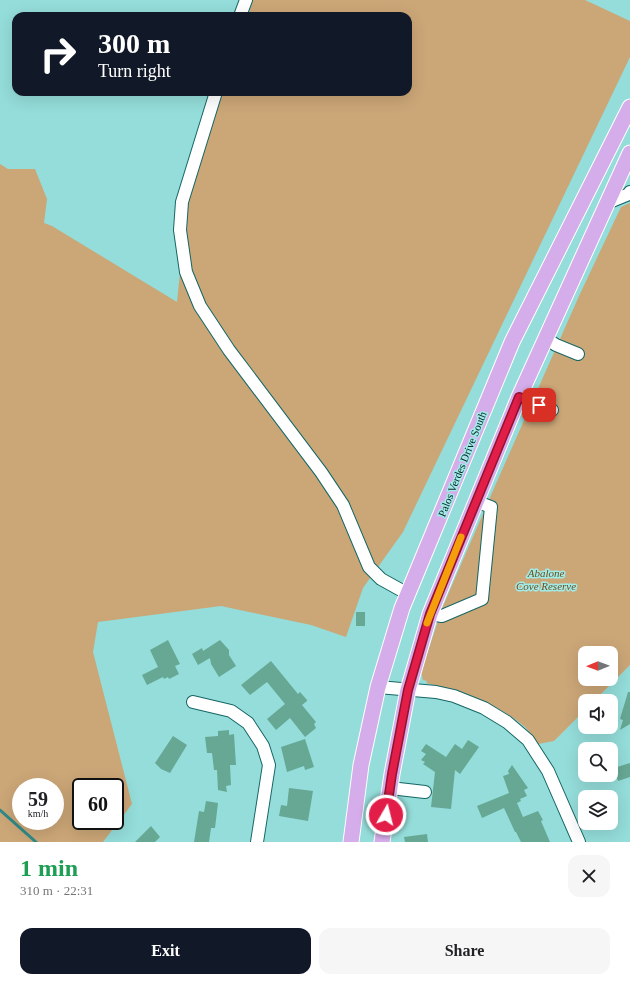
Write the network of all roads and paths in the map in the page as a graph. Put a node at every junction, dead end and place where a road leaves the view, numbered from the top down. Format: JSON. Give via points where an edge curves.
{"nodes":[{"id":1,"x":246,"y":0,"type":"edge"},
{"id":2,"x":242,"y":12,"type":"edge"},
{"id":3,"x":215,"y":96,"type":"edge"},
{"id":4,"x":630,"y":107,"type":"edge"},
{"id":5,"x":630,"y":155,"type":"edge"},
{"id":6,"x":630,"y":192,"type":"edge"},
{"id":7,"x":607,"y":203,"type":"junction"},
{"id":8,"x":545,"y":338,"type":"junction"},
{"id":9,"x":578,"y":354,"type":"dead end"},
{"id":10,"x":519,"y":397,"type":"junction"},
{"id":11,"x":552,"y":410,"type":"dead end"},
{"id":12,"x":475,"y":501,"type":"junction"},
{"id":13,"x":408,"y":594,"type":"junction"},
{"id":14,"x":430,"y":614,"type":"junction"},
{"id":15,"x":378,"y":687,"type":"junction"},
{"id":16,"x":408,"y":690,"type":"junction"},
{"id":17,"x":193,"y":702,"type":"dead end"},
{"id":18,"x":390,"y":788,"type":"junction"},
{"id":19,"x":425,"y":792,"type":"dead end"},
{"id":20,"x":257,"y":842,"type":"edge"},
{"id":21,"x":351,"y":842,"type":"edge"},
{"id":22,"x":382,"y":842,"type":"edge"},
{"id":23,"x":580,"y":842,"type":"edge"}],
"edges":[{"from":1,"to":2,"type":"street"},
{"from":3,"to":13,"type":"street","via":[[182,202],[180,230],[186,272],[200,306],[322,472],[343,505],[369,567],[381,579]]},
{"from":4,"to":13,"type":"main road","name":"Palos Verdes Drive South","via":[[512,342]]},
{"from":5,"to":7,"type":"main road"},
{"from":6,"to":7,"type":"street"},
{"from":7,"to":8,"type":"main road"},
{"from":8,"to":9,"type":"street"},
{"from":8,"to":10,"type":"main road"},
{"from":10,"to":11,"type":"street"},
{"from":10,"to":12,"type":"main road"},
{"from":12,"to":14,"type":"main road"},
{"from":12,"to":14,"type":"street","via":[[491,507],[482,600],[442,616]]},
{"from":13,"to":15,"type":"main road","name":"Palos Verdes Drive South"},
{"from":14,"to":16,"type":"main road"},
{"from":15,"to":16,"type":"street"},
{"from":15,"to":21,"type":"main road","name":"Palos Verdes Drive South","via":[[361,765]]},
{"from":16,"to":18,"type":"main road"},
{"from":16,"to":23,"type":"street","via":[[454,696],[484,708],[507,722],[528,740],[548,771]]},
{"from":17,"to":20,"type":"street","via":[[231,711],[248,723],[263,746],[268,766]]},
{"from":18,"to":19,"type":"street"},
{"from":18,"to":22,"type":"main road"}]}
